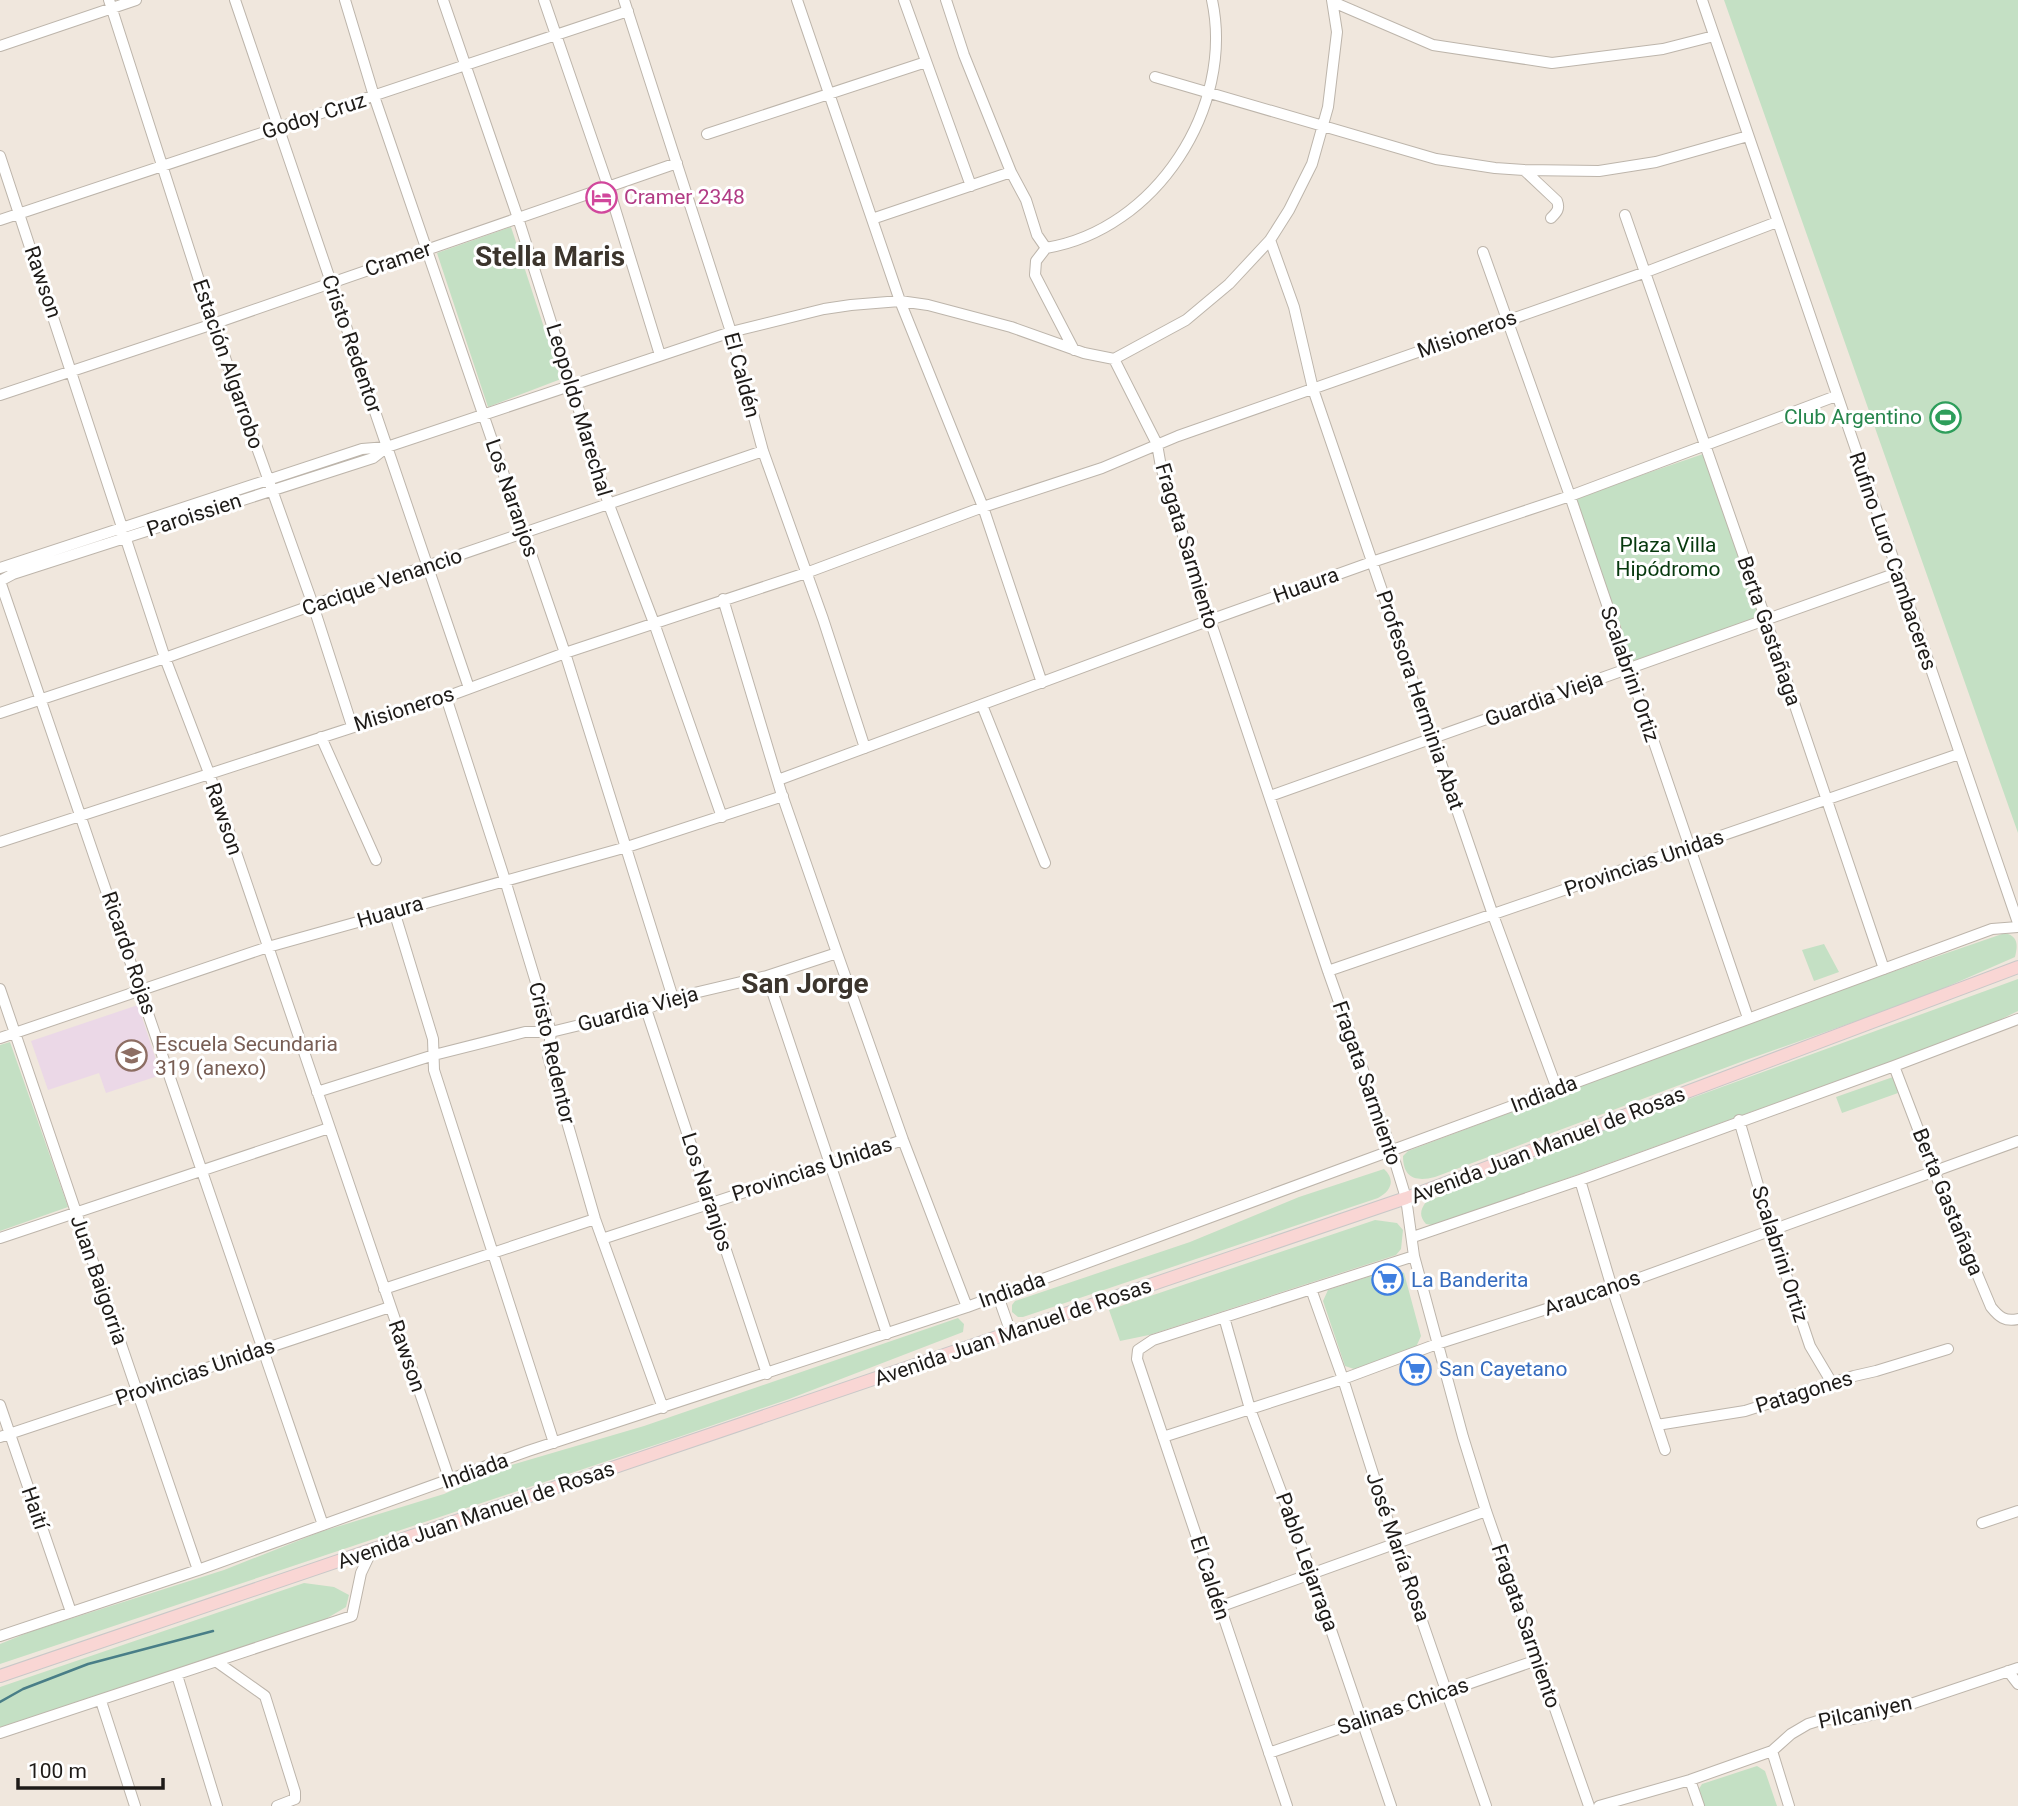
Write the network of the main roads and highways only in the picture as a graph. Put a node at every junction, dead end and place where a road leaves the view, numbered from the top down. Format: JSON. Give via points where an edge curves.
{"nodes":[{"id":1,"x":2018,"y":967,"type":"edge"},
{"id":2,"x":0,"y":1676,"type":"edge"}],
"edges":[{"from":1,"to":2,"type":"main road","name":"Avenida Juan Manuel de Rosas","via":[[1406,1198]]}]}
